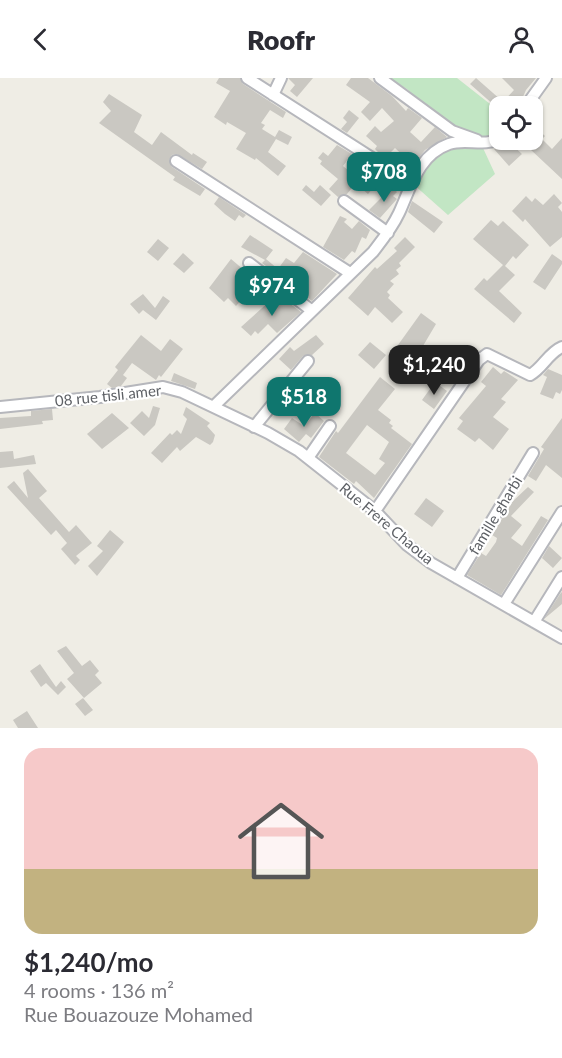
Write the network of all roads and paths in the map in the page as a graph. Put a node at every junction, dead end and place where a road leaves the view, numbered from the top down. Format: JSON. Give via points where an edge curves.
{"nodes":[{"id":1,"x":248,"y":78,"type":"edge"},
{"id":2,"x":281,"y":78,"type":"edge"},
{"id":3,"x":380,"y":78,"type":"edge"},
{"id":4,"x":546,"y":78,"type":"edge"},
{"id":5,"x":273,"y":95,"type":"junction"},
{"id":6,"x":533,"y":96,"type":"edge"},
{"id":7,"x":489,"y":142,"type":"edge"},
{"id":8,"x":486,"y":143,"type":"junction"},
{"id":9,"x":176,"y":161,"type":"dead end"},
{"id":10,"x":411,"y":183,"type":"junction"},
{"id":11,"x":344,"y":201,"type":"dead end"},
{"id":12,"x":388,"y":233,"type":"junction"},
{"id":13,"x":249,"y":263,"type":"dead end"},
{"id":14,"x":350,"y":273,"type":"junction"},
{"id":15,"x":311,"y":310,"type":"junction"},
{"id":16,"x":562,"y":347,"type":"edge"},
{"id":17,"x":308,"y":361,"type":"dead end"},
{"id":18,"x":214,"y":406,"type":"junction"},
{"id":19,"x":0,"y":407,"type":"edge"},
{"id":20,"x":330,"y":426,"type":"dead end"},
{"id":21,"x":254,"y":428,"type":"junction"},
{"id":22,"x":533,"y":453,"type":"dead end"},
{"id":23,"x":308,"y":458,"type":"junction"},
{"id":24,"x":375,"y":511,"type":"junction"},
{"id":25,"x":562,"y":512,"type":"edge"},
{"id":26,"x":562,"y":577,"type":"edge"},
{"id":27,"x":457,"y":578,"type":"junction"},
{"id":28,"x":504,"y":604,"type":"junction"},
{"id":29,"x":534,"y":622,"type":"junction"},
{"id":30,"x":562,"y":638,"type":"edge"}],
"edges":[{"from":1,"to":5,"type":"street"},
{"from":2,"to":5,"type":"street"},
{"from":3,"to":8,"type":"street","via":[[452,131]]},
{"from":4,"to":6,"type":"street"},
{"from":5,"to":10,"type":"street"},
{"from":7,"to":8,"type":"street"},
{"from":8,"to":10,"type":"street","via":[[450,143],[423,165]]},
{"from":9,"to":14,"type":"street"},
{"from":10,"to":12,"type":"street"},
{"from":11,"to":12,"type":"street"},
{"from":12,"to":14,"type":"street"},
{"from":13,"to":15,"type":"street"},
{"from":14,"to":15,"type":"street"},
{"from":15,"to":18,"type":"street"},
{"from":16,"to":24,"type":"street","via":[[552,351],[530,375],[487,354],[478,360]]},
{"from":17,"to":21,"type":"street"},
{"from":18,"to":19,"type":"street","name":"08 rue tisli amer","via":[[162,387]]},
{"from":18,"to":21,"type":"street","name":"Rue Frere Chaoua"},
{"from":20,"to":23,"type":"street"},
{"from":21,"to":23,"type":"street","name":"Rue Frere Chaoua"},
{"from":22,"to":27,"type":"street","name":"famille gharbi"},
{"from":23,"to":24,"type":"street","name":"Rue Frere Chaoua"},
{"from":24,"to":27,"type":"street","name":"Rue Frere Chaoua","via":[[407,545]]},
{"from":25,"to":28,"type":"street"},
{"from":26,"to":29,"type":"street"},
{"from":27,"to":28,"type":"street","name":"Rue Frere Chaoua"},
{"from":28,"to":29,"type":"street","name":"Rue Frere Chaoua"},
{"from":29,"to":30,"type":"street","name":"Rue Frere Chaoua"}]}
